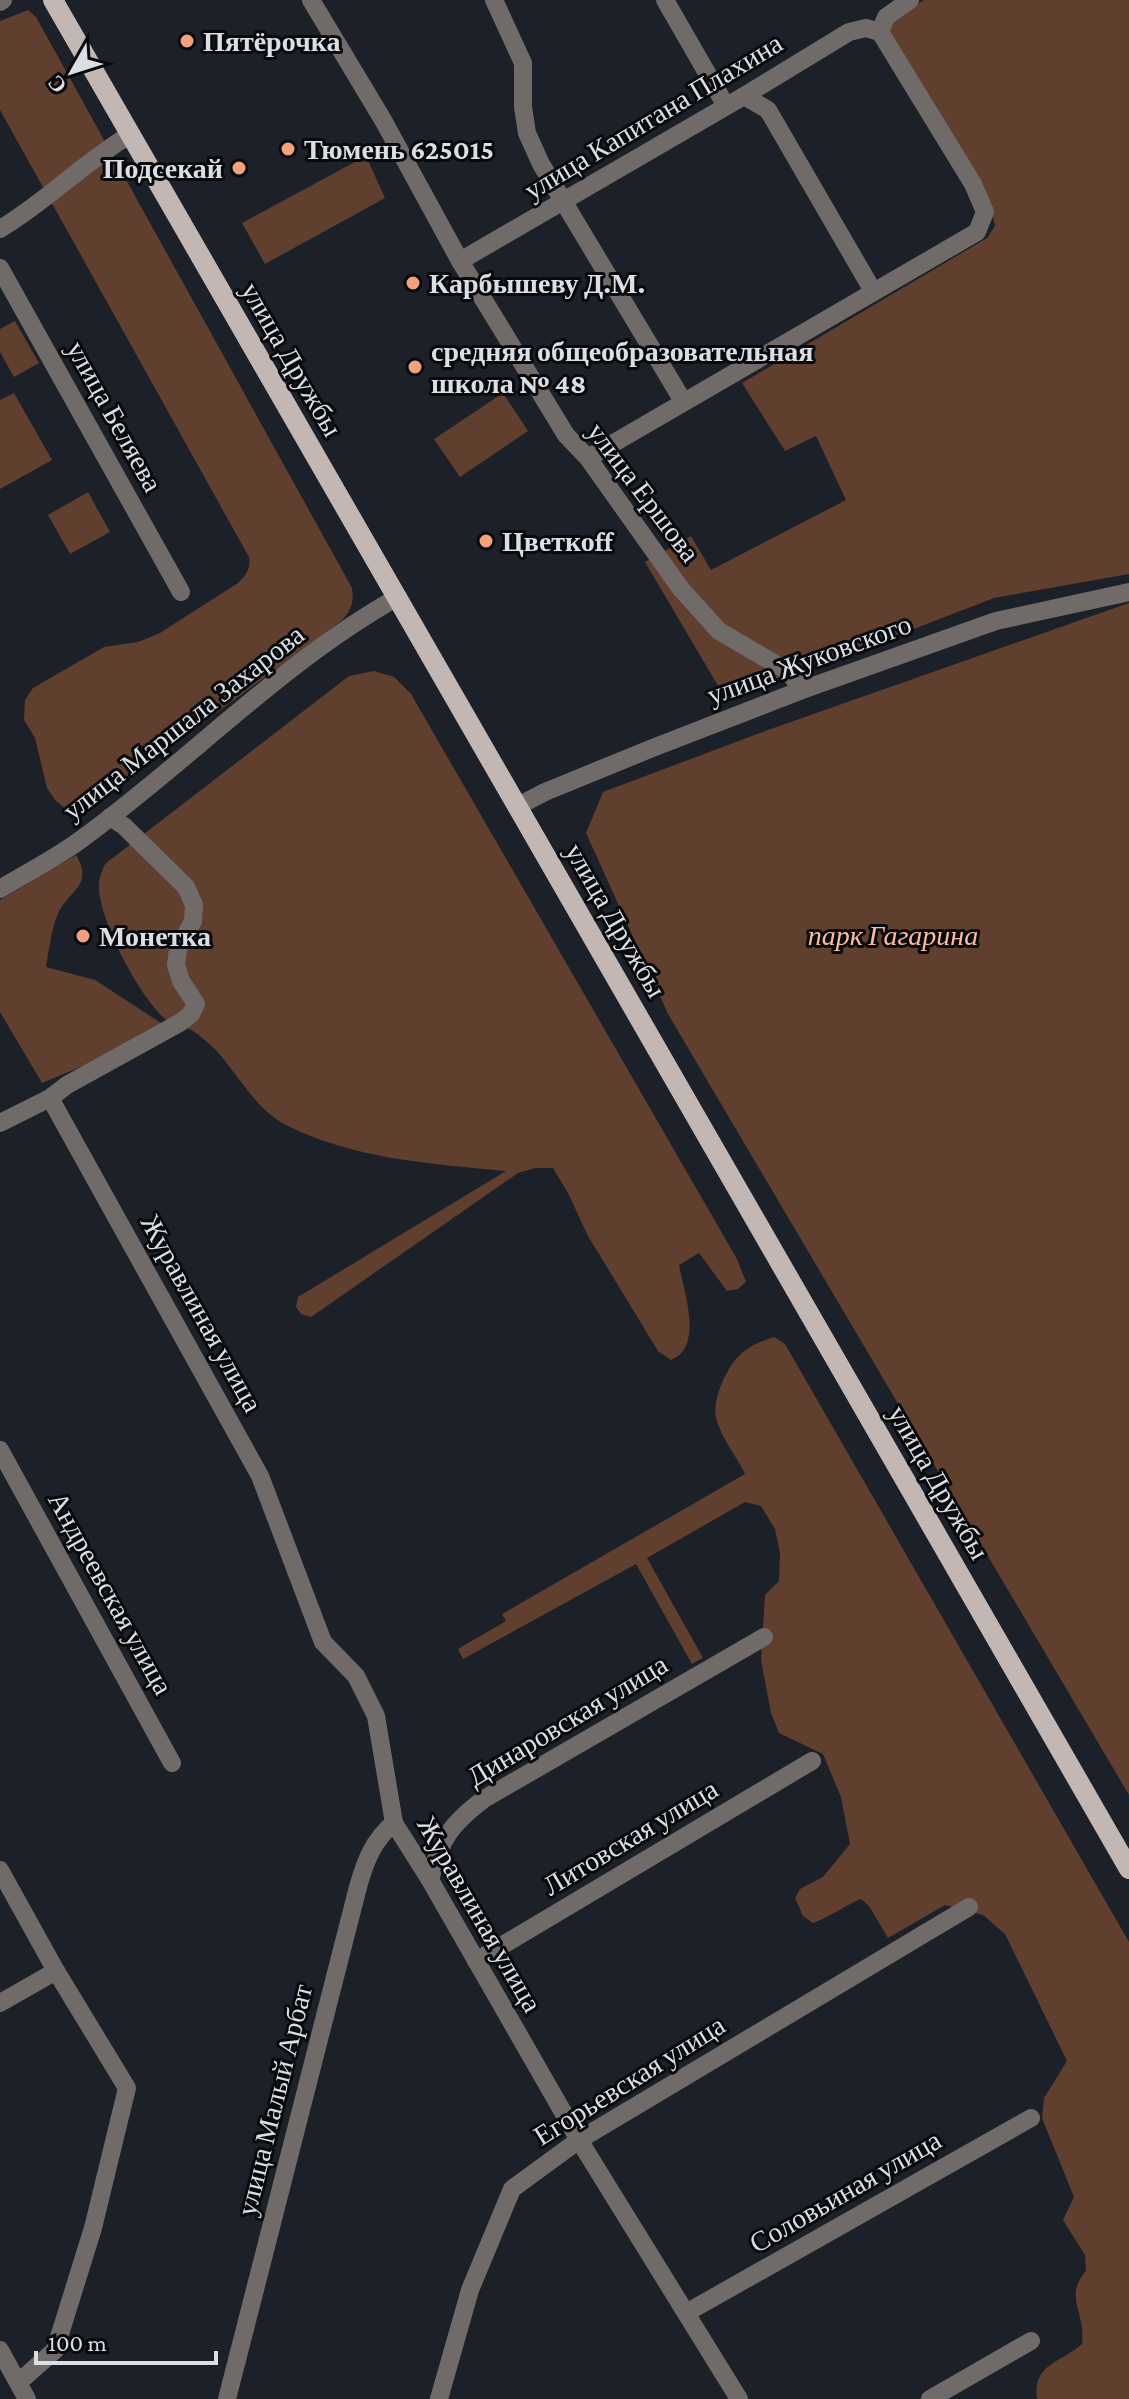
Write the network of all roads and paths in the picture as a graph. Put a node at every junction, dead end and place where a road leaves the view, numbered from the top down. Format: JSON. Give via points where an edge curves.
{"nodes":[{"id":1,"x":53,"y":0,"type":"edge"},
{"id":2,"x":311,"y":0,"type":"edge"},
{"id":3,"x":494,"y":0,"type":"edge"},
{"id":4,"x":665,"y":0,"type":"edge"},
{"id":5,"x":910,"y":0,"type":"edge"},
{"id":6,"x":880,"y":32,"type":"junction"},
{"id":7,"x":744,"y":96,"type":"junction"},
{"id":8,"x":726,"y":106,"type":"junction"},
{"id":9,"x":131,"y":134,"type":"junction"},
{"id":10,"x":563,"y":202,"type":"junction"},
{"id":11,"x":0,"y":229,"type":"edge"},
{"id":12,"x":460,"y":261,"type":"junction"},
{"id":13,"x":0,"y":268,"type":"edge"},
{"id":14,"x":873,"y":291,"type":"junction"},
{"id":15,"x":683,"y":401,"type":"junction"},
{"id":16,"x":588,"y":458,"type":"junction"},
{"id":17,"x":181,"y":592,"type":"dead end"},
{"id":18,"x":1129,"y":592,"type":"edge"},
{"id":19,"x":398,"y":597,"type":"junction"},
{"id":20,"x":802,"y":690,"type":"junction"},
{"id":21,"x":518,"y":806,"type":"junction"},
{"id":22,"x":110,"y":817,"type":"junction"},
{"id":23,"x":0,"y":889,"type":"edge"},
{"id":24,"x":50,"y":1098,"type":"junction"},
{"id":25,"x":0,"y":1123,"type":"edge"},
{"id":26,"x":0,"y":1450,"type":"edge"},
{"id":27,"x":764,"y":1637,"type":"dead end"},
{"id":28,"x":812,"y":1761,"type":"dead end"},
{"id":29,"x":172,"y":1763,"type":"dead end"},
{"id":30,"x":394,"y":1823,"type":"junction"},
{"id":31,"x":1129,"y":1869,"type":"edge"},
{"id":32,"x":0,"y":1870,"type":"edge"},
{"id":33,"x":430,"y":1880,"type":"junction"},
{"id":34,"x":969,"y":1907,"type":"dead end"},
{"id":35,"x":476,"y":1961,"type":"junction"},
{"id":36,"x":56,"y":1971,"type":"junction"},
{"id":37,"x":0,"y":2003,"type":"edge"},
{"id":38,"x":1031,"y":2118,"type":"dead end"},
{"id":39,"x":579,"y":2140,"type":"junction"},
{"id":40,"x":686,"y":2313,"type":"junction"},
{"id":41,"x":1031,"y":2341,"type":"dead end"},
{"id":42,"x":0,"y":2350,"type":"edge"},
{"id":43,"x":23,"y":2390,"type":"edge"},
{"id":44,"x":227,"y":2399,"type":"edge"},
{"id":45,"x":439,"y":2399,"type":"edge"},
{"id":46,"x":739,"y":2399,"type":"edge"},
{"id":47,"x":930,"y":2399,"type":"edge"}],
"edges":[{"from":1,"to":9,"type":"main road","name":"улица Дружбы"},
{"from":2,"to":12,"type":"street","name":"улица Ершова"},
{"from":3,"to":10,"type":"street","via":[[523,63],[527,133]]},
{"from":4,"to":8,"type":"street"},
{"from":5,"to":6,"type":"street","via":[[886,17]]},
{"from":6,"to":7,"type":"street","name":"улица Капитана Плахина","via":[[849,32]]},
{"from":6,"to":14,"type":"street","via":[[985,212],[977,232]]},
{"from":7,"to":8,"type":"street","name":"улица Капитана Плахина"},
{"from":7,"to":14,"type":"street","via":[[768,110]]},
{"from":8,"to":10,"type":"street","name":"улица Капитана Плахина"},
{"from":9,"to":11,"type":"street"},
{"from":9,"to":19,"type":"main road","name":"улица Дружбы"},
{"from":10,"to":12,"type":"street","name":"улица Капитана Плахина"},
{"from":10,"to":15,"type":"street"},
{"from":12,"to":16,"type":"street","name":"улица Ершова","via":[[566,435]]},
{"from":13,"to":17,"type":"street","name":"улица Беляева"},
{"from":14,"to":15,"type":"street"},
{"from":15,"to":16,"type":"street"},
{"from":16,"to":20,"type":"street","name":"улица Ершова","via":[[681,589],[719,631],[789,672]]},
{"from":18,"to":20,"type":"street","name":"улица Жуковского","via":[[996,621]]},
{"from":19,"to":21,"type":"main road","name":"улица Дружбы"},
{"from":19,"to":22,"type":"street","name":"улица Маршала Захарова","via":[[277,681]]},
{"from":20,"to":21,"type":"street","name":"улица Жуковского"},
{"from":21,"to":31,"type":"main road","name":"улица Дружбы"},
{"from":22,"to":23,"type":"street","name":"улица Маршала Захарова"},
{"from":22,"to":24,"type":"street","via":[[186,887],[194,905],[193,921],[176,965],[196,1004],[181,1022]]},
{"from":24,"to":25,"type":"street"},
{"from":24,"to":30,"type":"street","name":"Журавлиная улица","via":[[260,1476],[323,1642],[356,1676],[376,1716]]},
{"from":26,"to":29,"type":"street","name":"Андреевская улица"},
{"from":27,"to":33,"type":"street","name":"Динаровская улица","via":[[484,1799],[446,1834]]},
{"from":28,"to":35,"type":"street","name":"Литовская улица"},
{"from":30,"to":33,"type":"street","name":"Журавлиная улица"},
{"from":30,"to":44,"type":"street","name":"улица Малый Арбат","via":[[374,1844],[362,1874]]},
{"from":32,"to":36,"type":"street"},
{"from":33,"to":35,"type":"street","name":"Журавлиная улица"},
{"from":34,"to":39,"type":"street","name":"Егорьевская улица"},
{"from":35,"to":39,"type":"street","name":"Журавлиная улица"},
{"from":36,"to":37,"type":"street"},
{"from":36,"to":43,"type":"street","via":[[127,2088],[93,2228],[55,2350]]},
{"from":38,"to":40,"type":"street","name":"Соловьиная улица"},
{"from":39,"to":40,"type":"street","name":"Журавлиная улица"},
{"from":39,"to":45,"type":"street","name":"Егорьевская улица","via":[[512,2189],[505,2200],[470,2290]]},
{"from":40,"to":46,"type":"street","name":"Журавлиная улица"},
{"from":41,"to":47,"type":"street"},
{"from":42,"to":43,"type":"street"}]}
